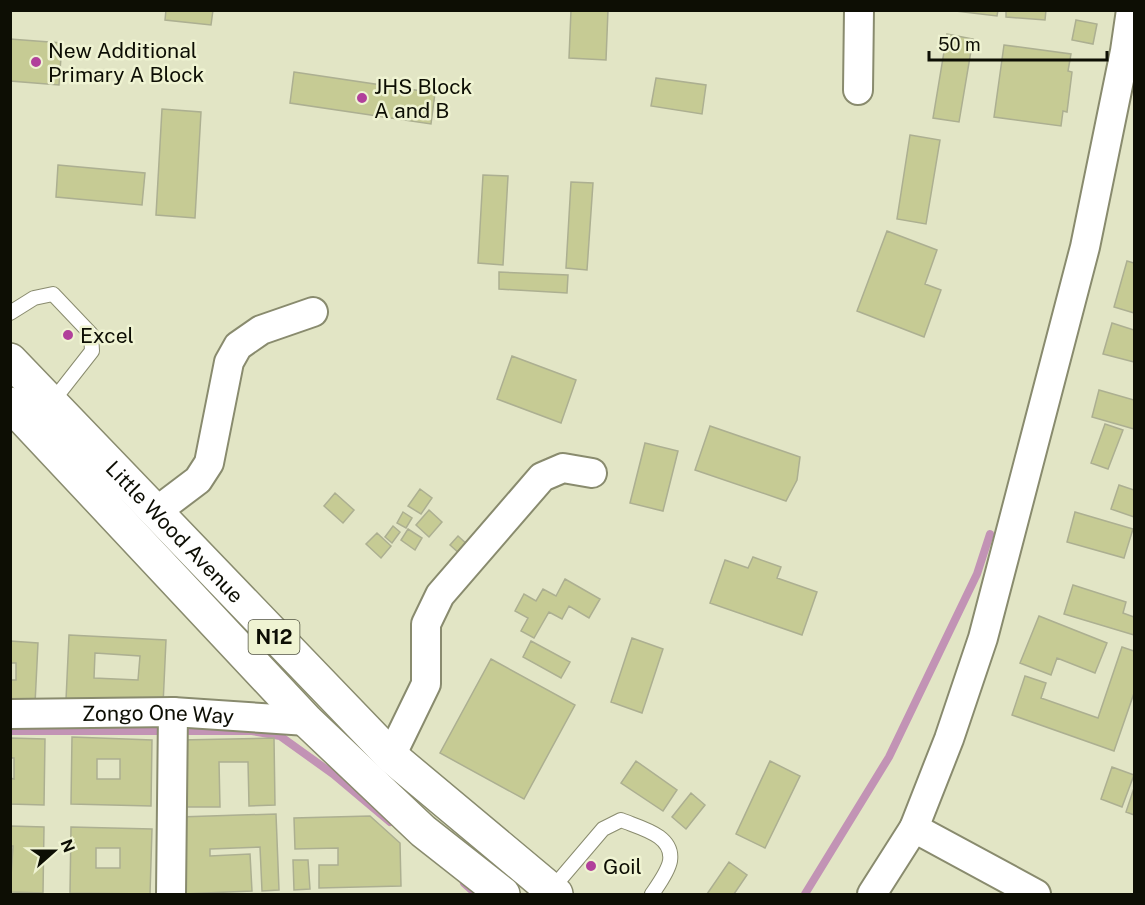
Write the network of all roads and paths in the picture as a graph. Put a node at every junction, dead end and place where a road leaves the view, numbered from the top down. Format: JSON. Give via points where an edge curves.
{"nodes":[{"id":1,"x":859,"y":10,"type":"edge"},
{"id":2,"x":1131,"y":10,"type":"edge"},
{"id":3,"x":858,"y":90,"type":"dead end"},
{"id":4,"x":313,"y":312,"type":"dead end"},
{"id":5,"x":10,"y":313,"type":"edge"},
{"id":6,"x":10,"y":360,"type":"edge"},
{"id":7,"x":51,"y":402,"type":"junction"},
{"id":8,"x":10,"y":404,"type":"edge"},
{"id":9,"x":592,"y":473,"type":"dead end"},
{"id":10,"x":157,"y":511,"type":"junction"},
{"id":11,"x":173,"y":712,"type":"junction"},
{"id":12,"x":10,"y":714,"type":"edge"},
{"id":13,"x":307,"y":721,"type":"junction"},
{"id":14,"x":391,"y":756,"type":"junction"},
{"id":15,"x":914,"y":828,"type":"junction"},
{"id":16,"x":554,"y":892,"type":"edge"},
{"id":17,"x":171,"y":894,"type":"edge"},
{"id":18,"x":503,"y":894,"type":"edge"},
{"id":19,"x":652,"y":894,"type":"edge"},
{"id":20,"x":872,"y":894,"type":"edge"},
{"id":21,"x":1036,"y":894,"type":"edge"}],
"edges":[{"from":1,"to":3,"type":"street"},
{"from":2,"to":15,"type":"street","via":[[1084,247],[983,638]]},
{"from":4,"to":10,"type":"street","via":[[261,330],[238,346],[229,362],[209,463],[198,480]]},
{"from":5,"to":7,"type":"lane","via":[[34,298],[53,294],[91,334],[92,351]]},
{"from":6,"to":7,"type":"highway","name":"Little Wood Avenue","number":"N12"},
{"from":7,"to":10,"type":"highway","name":"Little Wood Avenue","number":"N12"},
{"from":8,"to":13,"type":"highway","name":"Little Wood Avenue","number":"N12"},
{"from":9,"to":14,"type":"street","via":[[563,468],[542,477],[440,595],[426,624],[426,684]]},
{"from":10,"to":14,"type":"highway","name":"Little Wood Avenue","number":"N12"},
{"from":11,"to":12,"type":"street","name":"Zongo One Way"},
{"from":11,"to":13,"type":"street","name":"Zongo One Way"},
{"from":11,"to":17,"type":"street"},
{"from":13,"to":18,"type":"highway","name":"Little Wood Avenue","number":"N12","via":[[423,831]]},
{"from":14,"to":16,"type":"highway","name":"Little Wood Avenue","number":"N12"},
{"from":15,"to":20,"type":"street"},
{"from":15,"to":21,"type":"street"},
{"from":16,"to":19,"type":"lane","via":[[603,829],[621,820],[662,838],[670,848],[670,863]]}]}
